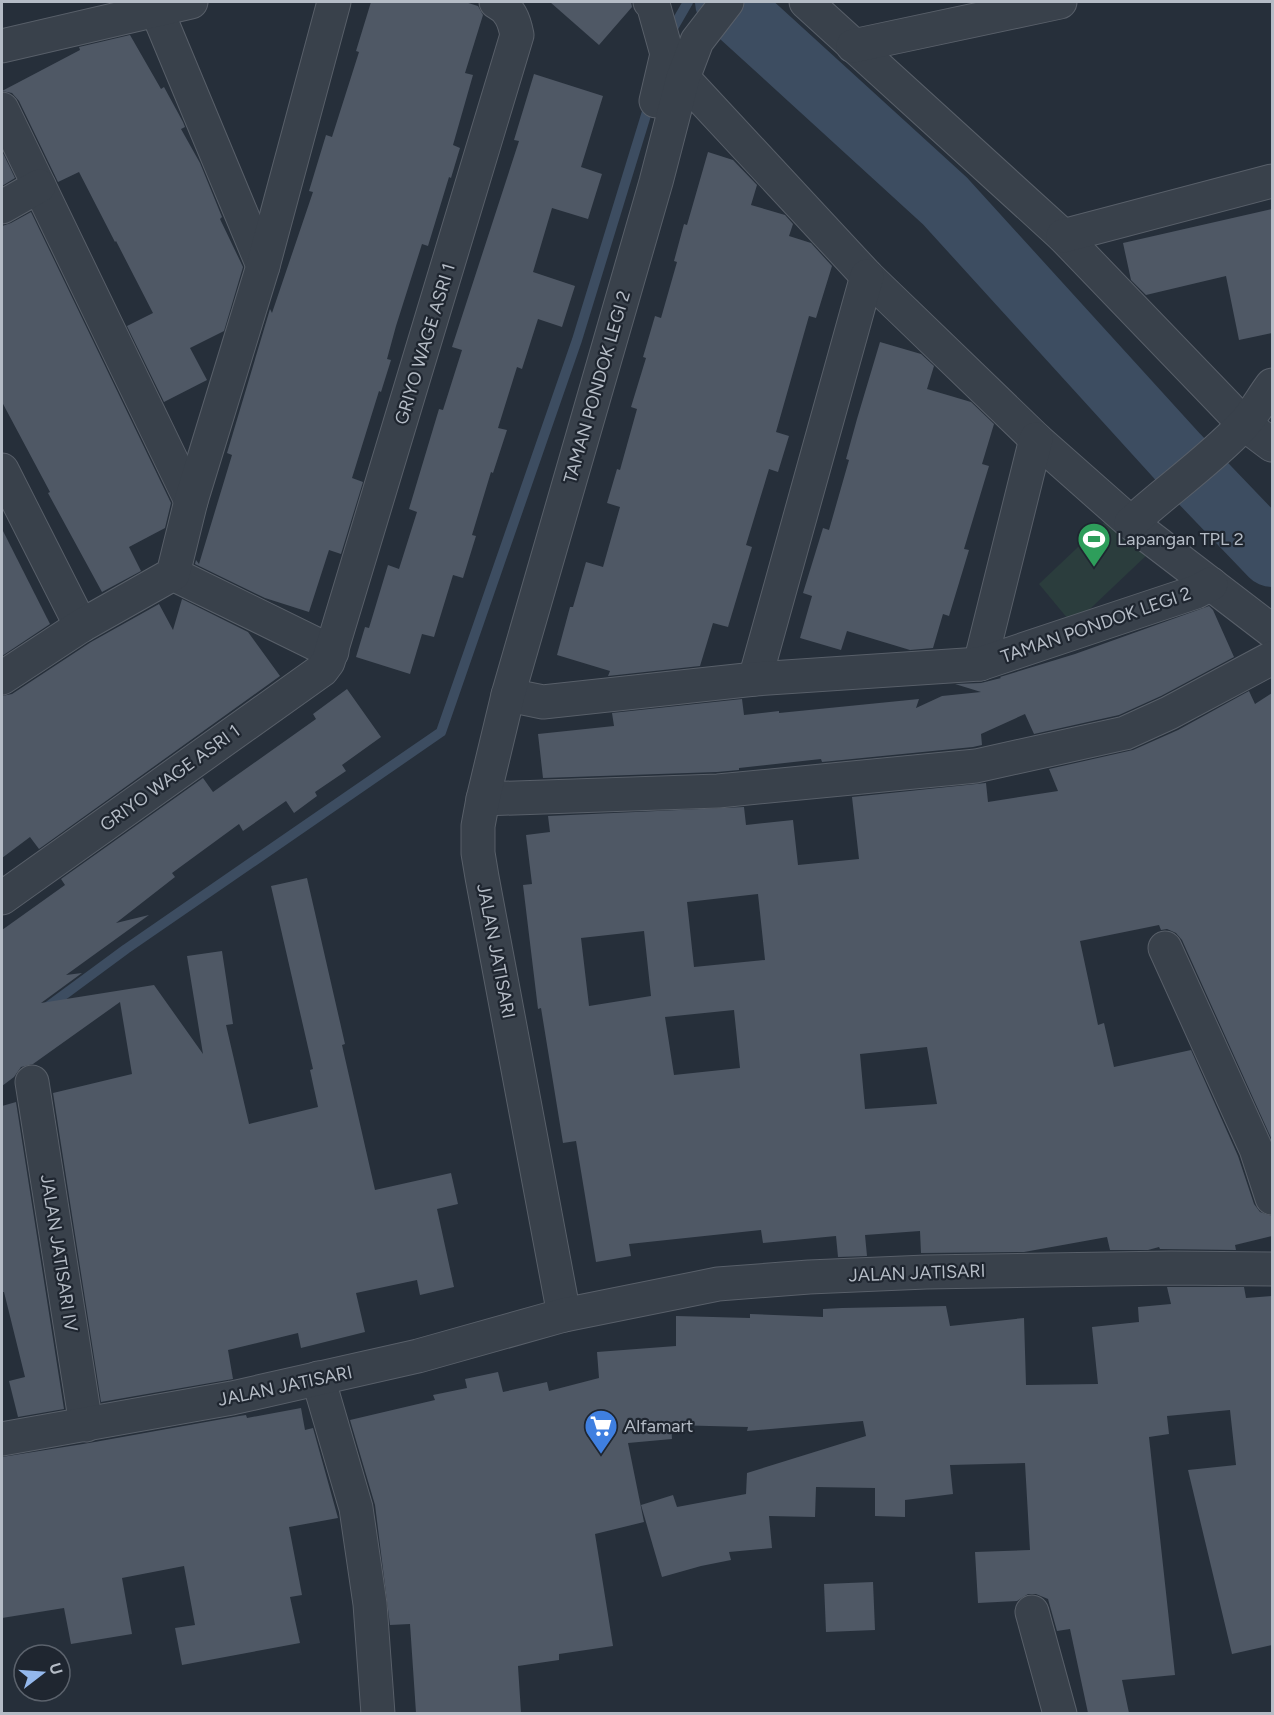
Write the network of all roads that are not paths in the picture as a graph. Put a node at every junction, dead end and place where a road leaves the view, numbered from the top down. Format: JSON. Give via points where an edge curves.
{"nodes":[{"id":1,"x":191,"y":2,"type":"edge"},
{"id":2,"x":334,"y":2,"type":"edge"},
{"id":3,"x":496,"y":2,"type":"edge"},
{"id":4,"x":727,"y":2,"type":"edge"},
{"id":5,"x":806,"y":2,"type":"edge"},
{"id":6,"x":1060,"y":2,"type":"edge"},
{"id":7,"x":652,"y":3,"type":"edge"},
{"id":8,"x":157,"y":11,"type":"junction"},
{"id":9,"x":2,"y":46,"type":"edge"},
{"id":10,"x":853,"y":46,"type":"junction"},
{"id":11,"x":675,"y":66,"type":"junction"},
{"id":12,"x":2,"y":109,"type":"edge"},
{"id":13,"x":1272,"y":182,"type":"edge"},
{"id":14,"x":39,"y":186,"type":"junction"},
{"id":15,"x":2,"y":207,"type":"edge"},
{"id":16,"x":1063,"y":237,"type":"junction"},
{"id":17,"x":263,"y":266,"type":"junction"},
{"id":18,"x":867,"y":276,"type":"junction"},
{"id":19,"x":1272,"y":385,"type":"edge"},
{"id":20,"x":1235,"y":433,"type":"junction"},
{"id":21,"x":1036,"y":439,"type":"junction"},
{"id":22,"x":1272,"y":445,"type":"edge"},
{"id":23,"x":2,"y":470,"type":"edge"},
{"id":24,"x":191,"y":501,"type":"junction"},
{"id":25,"x":1141,"y":513,"type":"junction"},
{"id":26,"x":173,"y":574,"type":"junction"},
{"id":27,"x":1211,"y":584,"type":"junction"},
{"id":28,"x":81,"y":626,"type":"junction"},
{"id":29,"x":1272,"y":631,"type":"edge"},
{"id":30,"x":332,"y":652,"type":"junction"},
{"id":31,"x":1272,"y":658,"type":"edge"},
{"id":32,"x":981,"y":664,"type":"junction"},
{"id":33,"x":2,"y":678,"type":"edge"},
{"id":34,"x":754,"y":679,"type":"junction"},
{"id":35,"x":508,"y":695,"type":"junction"},
{"id":36,"x":483,"y":800,"type":"junction"},
{"id":37,"x":2,"y":898,"type":"edge"},
{"id":38,"x":1165,"y":948,"type":"dead end"},
{"id":39,"x":32,"y":1082,"type":"dead end"},
{"id":40,"x":1272,"y":1198,"type":"edge"},
{"id":41,"x":1272,"y":1269,"type":"edge"},
{"id":42,"x":564,"y":1315,"type":"junction"},
{"id":43,"x":318,"y":1378,"type":"junction"},
{"id":44,"x":86,"y":1425,"type":"junction"},
{"id":45,"x":2,"y":1439,"type":"edge"},
{"id":46,"x":1032,"y":1612,"type":"dead end"},
{"id":47,"x":378,"y":1713,"type":"edge"},
{"id":48,"x":1060,"y":1713,"type":"edge"}],
"edges":[{"from":1,"to":8,"type":"street"},
{"from":2,"to":17,"type":"street"},
{"from":3,"to":30,"type":"street","name":"GRIYO WAGE ASRI 1","via":[[510,12],[517,35]]},
{"from":4,"to":11,"type":"street"},
{"from":5,"to":10,"type":"street"},
{"from":6,"to":10,"type":"street"},
{"from":7,"to":11,"type":"street"},
{"from":8,"to":9,"type":"street"},
{"from":8,"to":17,"type":"street"},
{"from":10,"to":16,"type":"street"},
{"from":11,"to":18,"type":"street","name":"TAMAN PONDOK LEGI 2"},
{"from":11,"to":35,"type":"street","name":"TAMAN PONDOK LEGI 2","via":[[660,90],[648,130],[656,182]]},
{"from":12,"to":14,"type":"street"},
{"from":13,"to":16,"type":"street"},
{"from":14,"to":15,"type":"street"},
{"from":14,"to":24,"type":"street"},
{"from":16,"to":20,"type":"street"},
{"from":17,"to":24,"type":"street"},
{"from":18,"to":21,"type":"street","name":"TAMAN PONDOK LEGI 2"},
{"from":18,"to":34,"type":"street"},
{"from":19,"to":20,"type":"street"},
{"from":20,"to":22,"type":"street"},
{"from":20,"to":25,"type":"street"},
{"from":21,"to":25,"type":"street","name":"TAMAN PONDOK LEGI 2"},
{"from":21,"to":32,"type":"street","name":"TAMAN PONDOK LEGI 2"},
{"from":23,"to":28,"type":"street"},
{"from":24,"to":26,"type":"street"},
{"from":25,"to":27,"type":"street","name":"TAMAN PONDOK LEGI 2"},
{"from":26,"to":28,"type":"street"},
{"from":26,"to":30,"type":"street"},
{"from":27,"to":29,"type":"street","name":"TAMAN PONDOK LEGI 2"},
{"from":27,"to":32,"type":"street","name":"TAMAN PONDOK LEGI 2"},
{"from":28,"to":33,"type":"street"},
{"from":30,"to":37,"type":"street","name":"GRIYO WAGE ASRI 1","via":[[322,670]]},
{"from":31,"to":36,"type":"street","via":[[1125,733],[976,766],[718,791]]},
{"from":32,"to":34,"type":"street","name":"TAMAN PONDOK LEGI 2"},
{"from":34,"to":35,"type":"street","name":"TAMAN PONDOK LEGI 2","via":[[543,702]]},
{"from":35,"to":36,"type":"street","name":"TAMAN PONDOK LEGI 2"},
{"from":36,"to":42,"type":"street","name":"JALAN JATISARI","via":[[478,853]]},
{"from":38,"to":40,"type":"street","via":[[1256,1149]]},
{"from":39,"to":44,"type":"street","name":"JALAN JATISARI IV"},
{"from":41,"to":42,"type":"street","name":"JALAN JATISARI","via":[[809,1277],[718,1284]]},
{"from":42,"to":43,"type":"street","name":"JALAN JATISARI","via":[[418,1356]]},
{"from":43,"to":44,"type":"street","name":"JALAN JATISARI"},
{"from":43,"to":47,"type":"street","via":[[356,1508],[370,1604]]},
{"from":44,"to":45,"type":"street","name":"JALAN JATISARI"},
{"from":46,"to":48,"type":"street"}]}
